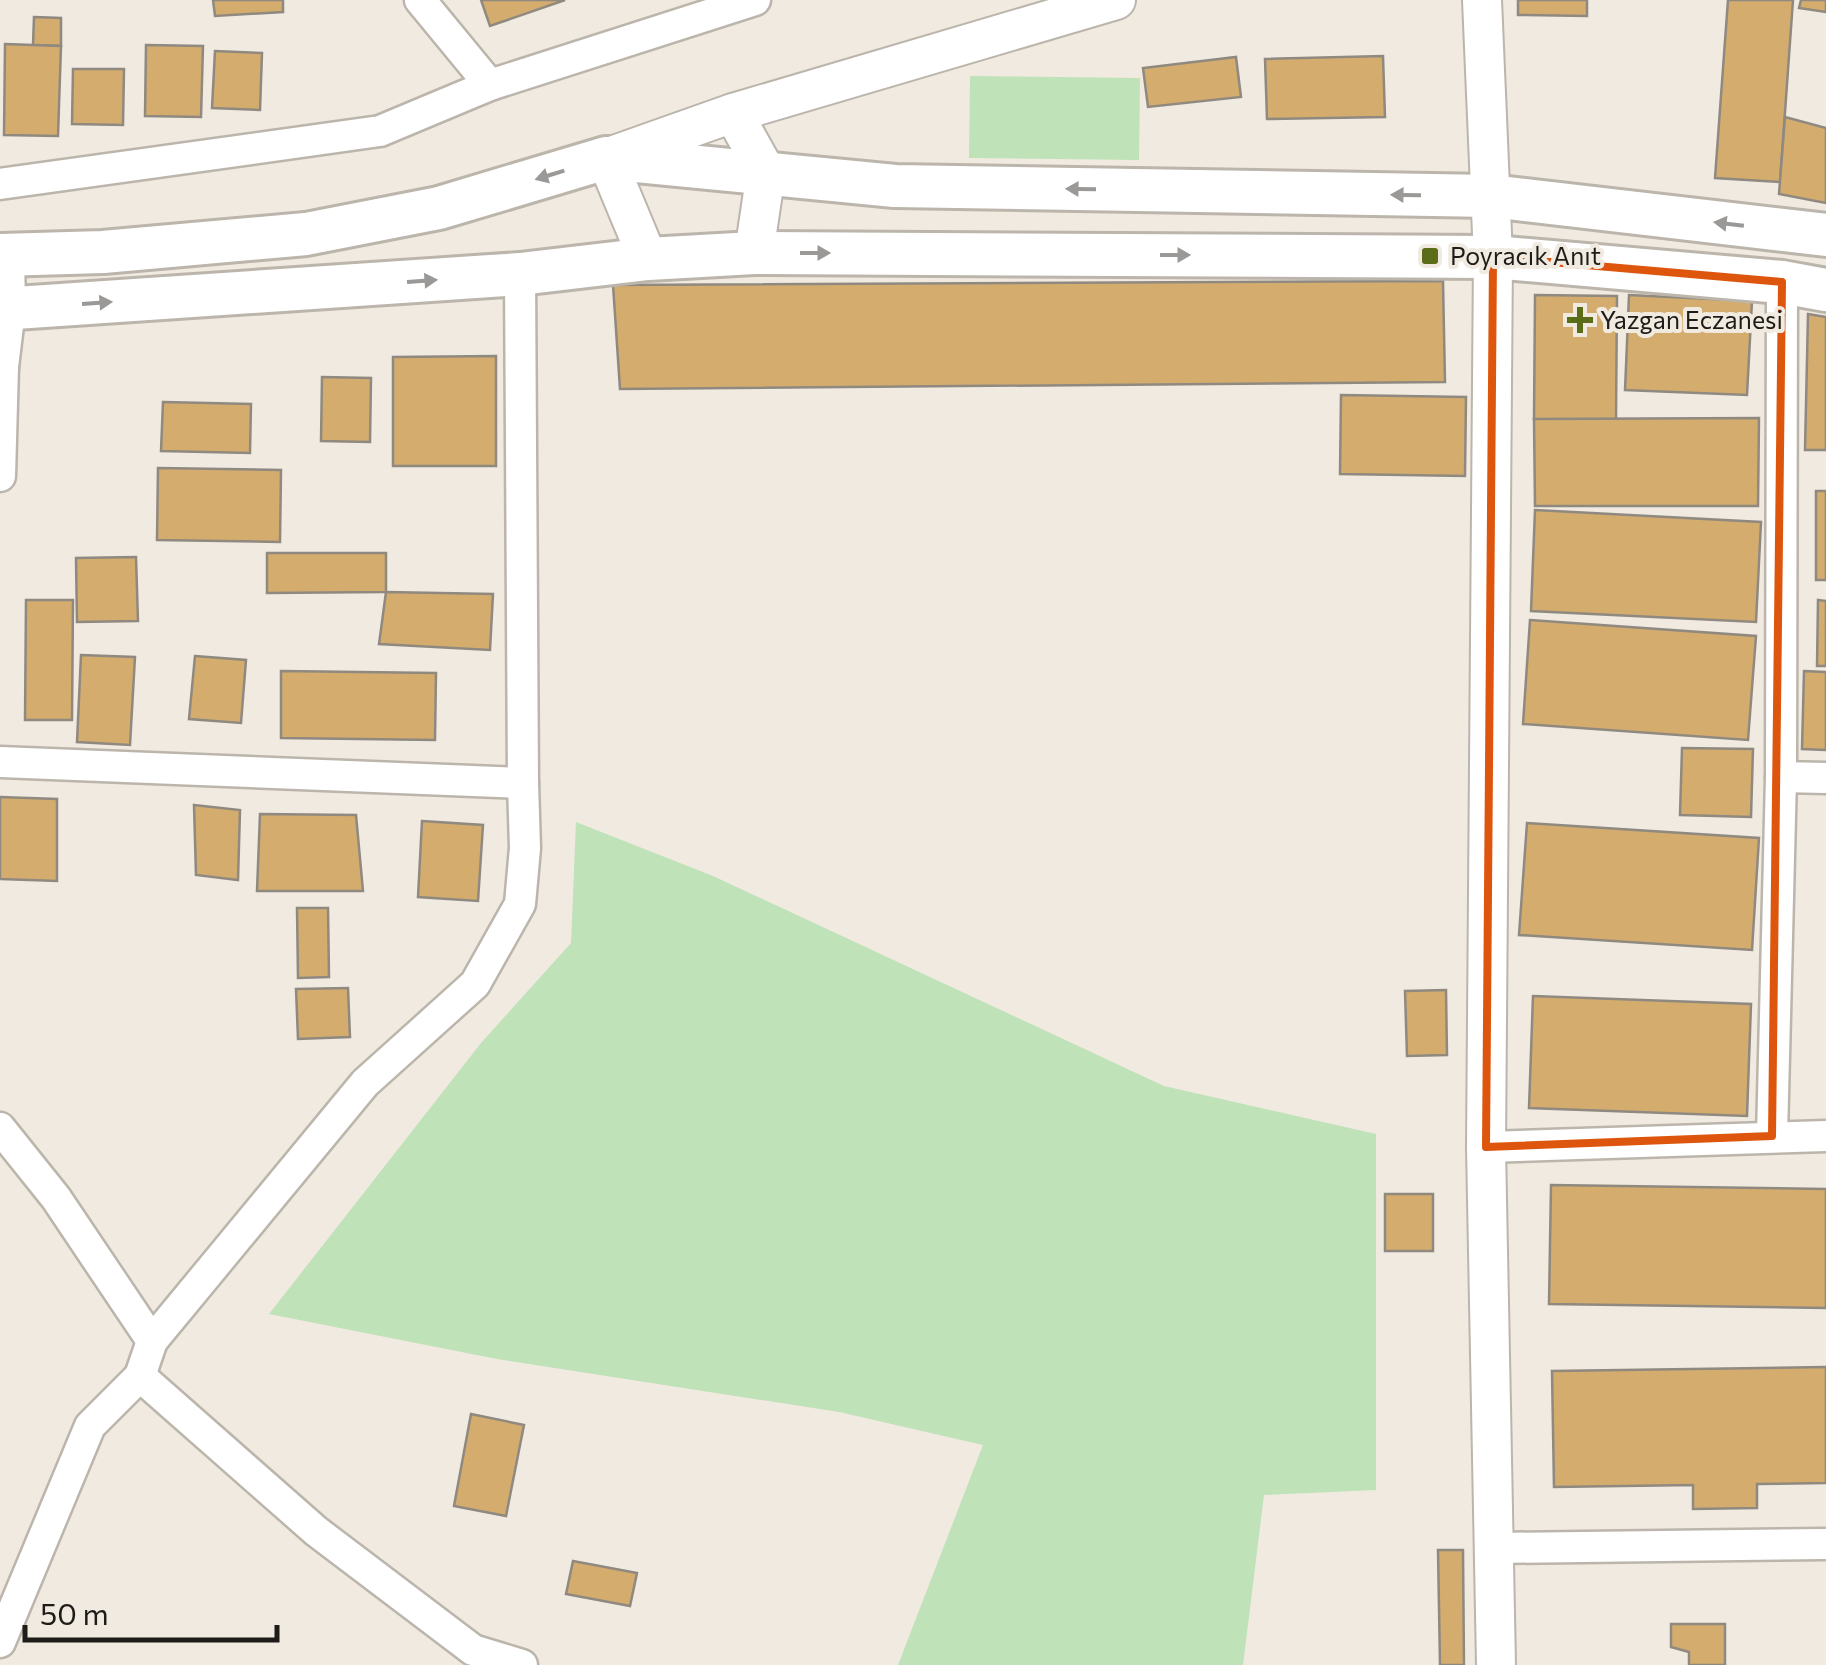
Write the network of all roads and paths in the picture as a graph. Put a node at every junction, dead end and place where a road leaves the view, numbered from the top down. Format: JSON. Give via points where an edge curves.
{"nodes":[{"id":1,"x":420,"y":0,"type":"edge"},
{"id":2,"x":754,"y":0,"type":"edge"},
{"id":3,"x":1116,"y":0,"type":"edge"},
{"id":4,"x":1482,"y":0,"type":"edge"},
{"id":5,"x":490,"y":85,"type":"junction"},
{"id":6,"x":733,"y":113,"type":"junction"},
{"id":7,"x":606,"y":158,"type":"junction"},
{"id":8,"x":766,"y":172,"type":"junction"},
{"id":9,"x":0,"y":184,"type":"edge"},
{"id":10,"x":1491,"y":196,"type":"junction"},
{"id":11,"x":1826,"y":235,"type":"edge"},
{"id":12,"x":754,"y":253,"type":"junction"},
{"id":13,"x":4,"y":255,"type":"edge"},
{"id":14,"x":1493,"y":256,"type":"junction"},
{"id":15,"x":648,"y":259,"type":"junction"},
{"id":16,"x":520,"y":274,"type":"junction"},
{"id":17,"x":1782,"y":282,"type":"junction"},
{"id":18,"x":1826,"y":290,"type":"edge"},
{"id":19,"x":5,"y":309,"type":"edge"},
{"id":20,"x":1,"y":367,"type":"edge"},
{"id":21,"x":0,"y":476,"type":"edge"},
{"id":22,"x":0,"y":762,"type":"edge"},
{"id":23,"x":1781,"y":777,"type":"junction"},
{"id":24,"x":1826,"y":778,"type":"edge"},
{"id":25,"x":524,"y":783,"type":"junction"},
{"id":26,"x":0,"y":1128,"type":"edge"},
{"id":27,"x":1772,"y":1136,"type":"junction"},
{"id":28,"x":1826,"y":1136,"type":"edge"},
{"id":29,"x":1486,"y":1147,"type":"junction"},
{"id":30,"x":152,"y":1341,"type":"junction"},
{"id":31,"x":140,"y":1376,"type":"junction"},
{"id":32,"x":1826,"y":1544,"type":"edge"},
{"id":33,"x":1494,"y":1548,"type":"junction"},
{"id":34,"x":0,"y":1642,"type":"edge"},
{"id":35,"x":522,"y":1665,"type":"edge"},
{"id":36,"x":1496,"y":1665,"type":"edge"}],
"edges":[{"from":1,"to":5,"type":"street"},
{"from":2,"to":5,"type":"street"},
{"from":3,"to":6,"type":"street"},
{"from":4,"to":10,"type":"street"},
{"from":5,"to":9,"type":"street","via":[[380,131]]},
{"from":6,"to":7,"type":"street"},
{"from":6,"to":8,"type":"street"},
{"from":7,"to":8,"type":"main road"},
{"from":7,"to":13,"type":"main road","one_way":true,"via":[[439,208],[306,234]]},
{"from":7,"to":15,"type":"street"},
{"from":10,"to":8,"type":"main road","one_way":true,"via":[[895,186]]},
{"from":8,"to":12,"type":"street"},
{"from":11,"to":10,"type":"main road","one_way":true},
{"from":10,"to":14,"type":"street"},
{"from":12,"to":14,"type":"main road","one_way":true},
{"from":12,"to":15,"type":"main road"},
{"from":13,"to":19,"type":"street"},
{"from":14,"to":17,"type":"main road"},
{"from":14,"to":29,"type":"street"},
{"from":15,"to":16,"type":"main road"},
{"from":19,"to":16,"type":"main road","one_way":true},
{"from":16,"to":25,"type":"street"},
{"from":17,"to":18,"type":"main road"},
{"from":17,"to":23,"type":"street"},
{"from":19,"to":20,"type":"street"},
{"from":20,"to":21,"type":"street"},
{"from":22,"to":25,"type":"street"},
{"from":23,"to":24,"type":"street"},
{"from":23,"to":27,"type":"street"},
{"from":25,"to":30,"type":"street","via":[[520,904],[475,984],[365,1083]]},
{"from":26,"to":30,"type":"street"},
{"from":27,"to":28,"type":"street"},
{"from":27,"to":29,"type":"street"},
{"from":29,"to":33,"type":"street"},
{"from":30,"to":31,"type":"street"},
{"from":31,"to":34,"type":"street","via":[[90,1426]]},
{"from":31,"to":35,"type":"street","via":[[316,1531],[473,1650]]},
{"from":32,"to":33,"type":"street"},
{"from":33,"to":36,"type":"street"}]}
